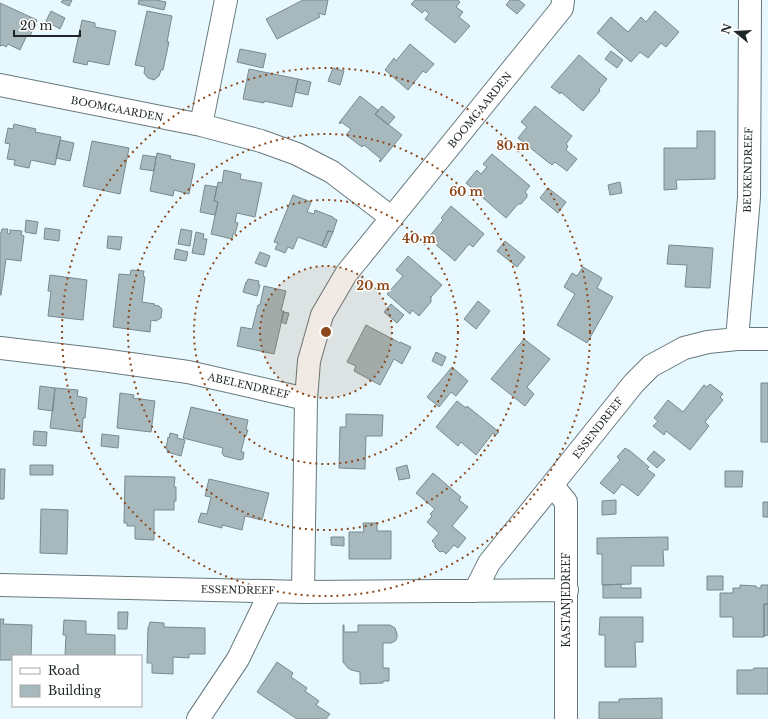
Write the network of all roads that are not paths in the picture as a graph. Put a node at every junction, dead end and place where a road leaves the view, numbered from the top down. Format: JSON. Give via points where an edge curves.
{"nodes":[{"id":1,"x":226,"y":0,"type":"edge"},
{"id":2,"x":563,"y":0,"type":"edge"},
{"id":3,"x":750,"y":0,"type":"edge"},
{"id":4,"x":0,"y":85,"type":"edge"},
{"id":5,"x":201,"y":126,"type":"junction"},
{"id":6,"x":392,"y":218,"type":"junction"},
{"id":7,"x":737,"y":339,"type":"junction"},
{"id":8,"x":768,"y":339,"type":"edge"},
{"id":9,"x":0,"y":348,"type":"edge"},
{"id":10,"x":306,"y":400,"type":"junction"},
{"id":11,"x":552,"y":485,"type":"junction"},
{"id":12,"x":0,"y":585,"type":"edge"},
{"id":13,"x":476,"y":590,"type":"junction"},
{"id":14,"x":567,"y":590,"type":"junction"},
{"id":15,"x":271,"y":591,"type":"junction"},
{"id":16,"x":303,"y":592,"type":"junction"},
{"id":17,"x":198,"y":719,"type":"edge"},
{"id":18,"x":566,"y":719,"type":"edge"}],
"edges":[{"from":1,"to":5,"type":"street"},
{"from":2,"to":6,"type":"street","name":"BOOMGAARDEN","via":[[562,8]]},
{"from":3,"to":7,"type":"street","name":"BEUKENDREEF","via":[[749,197]]},
{"from":4,"to":5,"type":"street","name":"BOOMGAARDEN"},
{"from":5,"to":6,"type":"street","name":"BOOMGAARDEN","via":[[261,141],[297,154],[332,172]]},
{"from":6,"to":10,"type":"street","name":"BOOMGAARDEN","via":[[346,274],[322,314],[309,361]]},
{"from":7,"to":8,"type":"street","name":"ESSENDREEF"},
{"from":7,"to":11,"type":"street","name":"ESSENDREEF","via":[[684,348],[651,366],[634,382]]},
{"from":9,"to":10,"type":"street","name":"ABELENDREEF","via":[[188,372]]},
{"from":10,"to":16,"type":"street"},
{"from":11,"to":13,"type":"street","name":"ESSENDREEF","via":[[489,563]]},
{"from":11,"to":14,"type":"street","name":"KASTANJEDREEF","via":[[566,502]]},
{"from":12,"to":15,"type":"street","name":"ESSENDREEF"},
{"from":13,"to":14,"type":"street","name":"ESSENDREEF"},
{"from":13,"to":16,"type":"street","name":"ESSENDREEF"},
{"from":14,"to":18,"type":"street","name":"KASTANJEDREEF"},
{"from":15,"to":16,"type":"street","name":"ESSENDREEF"},
{"from":15,"to":17,"type":"street","via":[[238,659]]}]}
